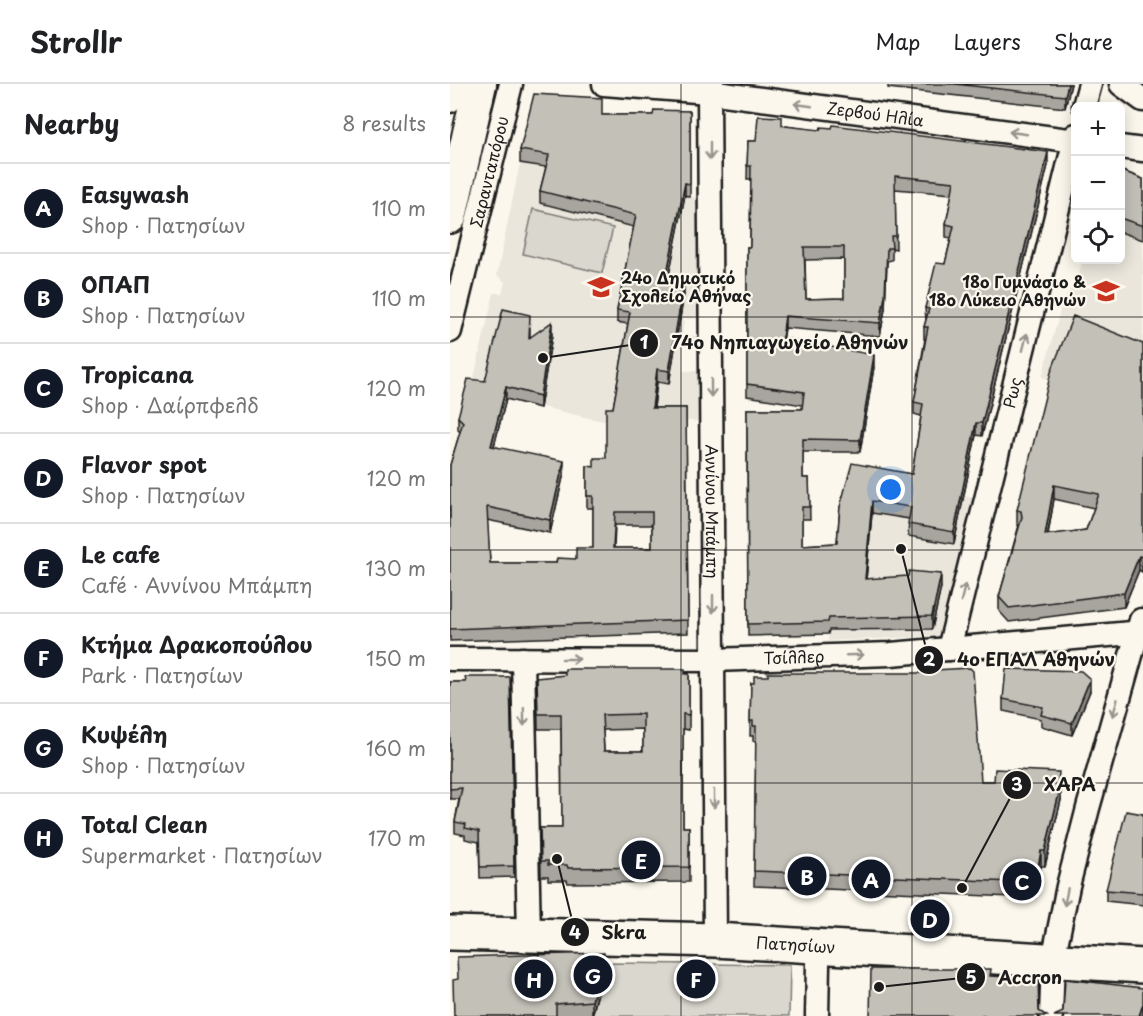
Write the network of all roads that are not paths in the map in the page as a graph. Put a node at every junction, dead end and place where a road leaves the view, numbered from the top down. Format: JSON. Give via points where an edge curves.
{"nodes":[{"id":1,"x":454,"y":84,"type":"edge"},
{"id":2,"x":480,"y":84,"type":"edge"},
{"id":3,"x":511,"y":84,"type":"edge"},
{"id":4,"x":604,"y":84,"type":"edge"},
{"id":5,"x":1090,"y":84,"type":"edge"},
{"id":6,"x":1121,"y":84,"type":"edge"},
{"id":7,"x":710,"y":88,"type":"edge"},
{"id":8,"x":1143,"y":100,"type":"edge"},
{"id":9,"x":450,"y":101,"type":"edge"},
{"id":10,"x":1085,"y":102,"type":"edge"},
{"id":11,"x":1071,"y":138,"type":"edge"},
{"id":12,"x":1125,"y":148,"type":"edge"},
{"id":13,"x":1143,"y":150,"type":"edge"},
{"id":14,"x":1071,"y":155,"type":"edge"},
{"id":15,"x":450,"y":217,"type":"edge"},
{"id":16,"x":450,"y":330,"type":"edge"},
{"id":17,"x":1141,"y":626,"type":"edge"},
{"id":18,"x":949,"y":650,"type":"junction"},
{"id":19,"x":450,"y":659,"type":"edge"},
{"id":20,"x":523,"y":659,"type":"junction"},
{"id":21,"x":713,"y":660,"type":"junction"},
{"id":22,"x":450,"y":933,"type":"edge"},
{"id":23,"x":528,"y":935,"type":"junction"},
{"id":24,"x":715,"y":940,"type":"junction"},
{"id":25,"x":1053,"y":960,"type":"junction"},
{"id":26,"x":818,"y":964,"type":"dead end"},
{"id":27,"x":1143,"y":966,"type":"edge"},
{"id":28,"x":817,"y":1016,"type":"edge"},
{"id":29,"x":1051,"y":1016,"type":"edge"}],
"edges":[{"from":1,"to":9,"type":"street"},
{"from":2,"to":15,"type":"street","name":"Σαρανταπόρου"},
{"from":3,"to":16,"type":"street","name":"Σαρανταπόρου"},
{"from":4,"to":7,"type":"street","name":"Ζερβού Ηλία"},
{"from":5,"to":10,"type":"street"},
{"from":6,"to":8,"type":"street"},
{"from":11,"to":7,"type":"street","name":"Ζερβού Ηλία","one_way":true},
{"from":7,"to":21,"type":"street","name":"Αννίνου Μπάμπη","one_way":true},
{"from":12,"to":13,"type":"street"},
{"from":18,"to":14,"type":"street","name":"Ρως","one_way":true},
{"from":17,"to":18,"type":"street","name":"Τσίλλερ"},
{"from":17,"to":25,"type":"street","one_way":true,"via":[[1088,807]]},
{"from":21,"to":18,"type":"street","name":"Τσίλλερ","one_way":true},
{"from":19,"to":20,"type":"street","name":"Τσίλλερ"},
{"from":20,"to":21,"type":"street","name":"Τσίλλερ","one_way":true},
{"from":20,"to":23,"type":"street","one_way":true},
{"from":21,"to":24,"type":"street","name":"Αννίνου Μπάμπη","one_way":true},
{"from":22,"to":23,"type":"main road","name":"Πατησίων"},
{"from":23,"to":24,"type":"main road","name":"Πατησίων"},
{"from":24,"to":25,"type":"main road","name":"Πατησίων"},
{"from":25,"to":27,"type":"main road","name":"Πατησίων"},
{"from":25,"to":29,"type":"street"},
{"from":26,"to":28,"type":"street"}]}
